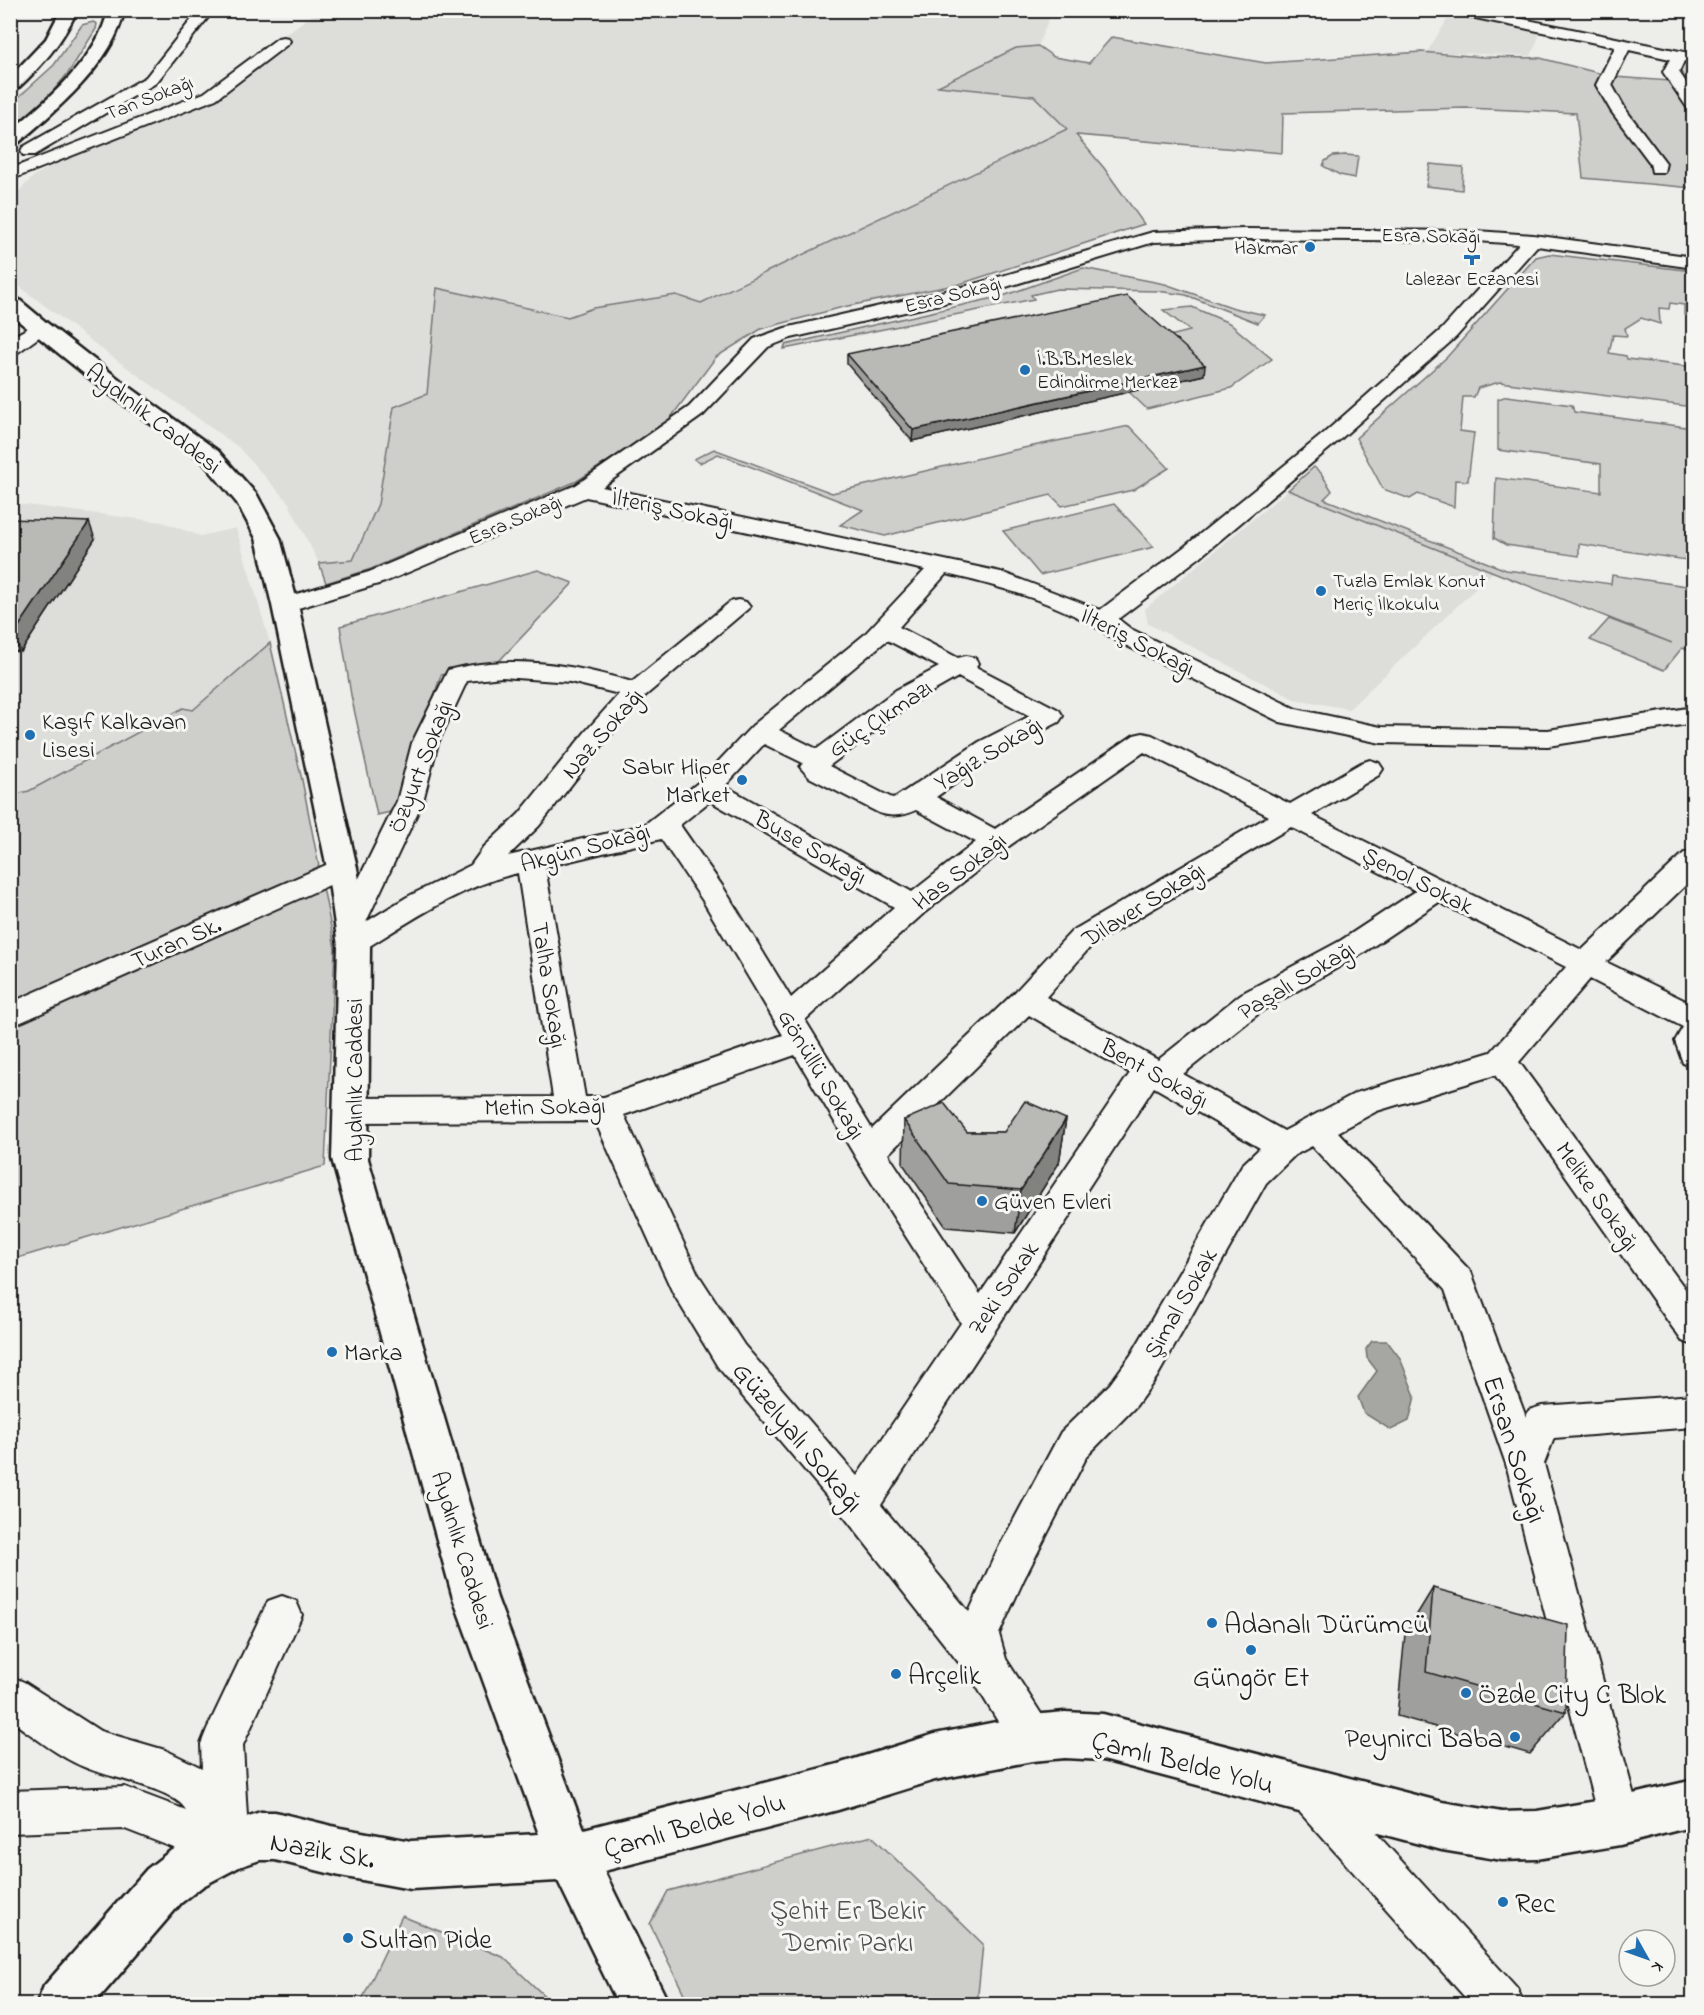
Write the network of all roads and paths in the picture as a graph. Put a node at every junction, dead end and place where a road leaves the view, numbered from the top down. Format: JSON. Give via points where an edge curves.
{"nodes":[{"id":1,"x":207,"y":10,"type":"edge"},
{"id":2,"x":1456,"y":10,"type":"edge"},
{"id":3,"x":115,"y":16,"type":"edge"},
{"id":4,"x":77,"y":17,"type":"edge"},
{"id":5,"x":283,"y":41,"type":"dead end"},
{"id":6,"x":1624,"y":45,"type":"junction"},
{"id":7,"x":93,"y":57,"type":"junction"},
{"id":8,"x":1686,"y":57,"type":"edge"},
{"id":9,"x":10,"y":86,"type":"edge"},
{"id":10,"x":1694,"y":106,"type":"edge"},
{"id":11,"x":10,"y":141,"type":"edge"},
{"id":12,"x":10,"y":155,"type":"edge"},
{"id":13,"x":1658,"y":168,"type":"dead end"},
{"id":14,"x":13,"y":169,"type":"edge"},
{"id":15,"x":1533,"y":240,"type":"junction"},
{"id":16,"x":1694,"y":263,"type":"edge"},
{"id":17,"x":10,"y":302,"type":"edge"},
{"id":18,"x":39,"y":328,"type":"junction"},
{"id":19,"x":12,"y":344,"type":"edge"},
{"id":20,"x":584,"y":490,"type":"junction"},
{"id":21,"x":941,"y":566,"type":"junction"},
{"id":22,"x":285,"y":605,"type":"junction"},
{"id":23,"x":738,"y":607,"type":"dead end"},
{"id":24,"x":1103,"y":619,"type":"junction"},
{"id":25,"x":878,"y":634,"type":"junction"},
{"id":26,"x":962,"y":665,"type":"junction"},
{"id":27,"x":636,"y":691,"type":"junction"},
{"id":28,"x":1694,"y":715,"type":"edge"},
{"id":29,"x":761,"y":732,"type":"junction"},
{"id":30,"x":1143,"y":741,"type":"joint"},
{"id":31,"x":819,"y":760,"type":"junction"},
{"id":32,"x":1370,"y":769,"type":"dead end"},
{"id":33,"x":708,"y":788,"type":"junction"},
{"id":34,"x":916,"y":798,"type":"junction"},
{"id":35,"x":1291,"y":816,"type":"junction"},
{"id":36,"x":665,"y":824,"type":"junction"},
{"id":37,"x":996,"y":841,"type":"junction"},
{"id":38,"x":1694,"y":860,"type":"edge"},
{"id":39,"x":530,"y":862,"type":"junction"},
{"id":40,"x":342,"y":868,"type":"junction"},
{"id":41,"x":481,"y":872,"type":"junction"},
{"id":42,"x":1437,"y":890,"type":"junction"},
{"id":43,"x":914,"y":906,"type":"junction"},
{"id":44,"x":352,"y":934,"type":"junction"},
{"id":45,"x":1585,"y":965,"type":"junction"},
{"id":46,"x":1026,"y":1000,"type":"junction"},
{"id":47,"x":10,"y":1016,"type":"edge"},
{"id":48,"x":1694,"y":1019,"type":"edge"},
{"id":49,"x":794,"y":1029,"type":"junction"},
{"id":50,"x":1694,"y":1034,"type":"edge"},
{"id":51,"x":1694,"y":1055,"type":"edge"},
{"id":52,"x":1503,"y":1061,"type":"junction"},
{"id":53,"x":1154,"y":1073,"type":"junction"},
{"id":54,"x":588,"y":1108,"type":"junction"},
{"id":55,"x":351,"y":1110,"type":"junction"},
{"id":56,"x":1315,"y":1128,"type":"junction"},
{"id":57,"x":1284,"y":1146,"type":"junction"},
{"id":58,"x":869,"y":1152,"type":"junction"},
{"id":59,"x":980,"y":1323,"type":"junction"},
{"id":60,"x":1694,"y":1330,"type":"edge"},
{"id":61,"x":1694,"y":1412,"type":"edge"},
{"id":62,"x":1525,"y":1464,"type":"junction"},
{"id":63,"x":859,"y":1506,"type":"junction"},
{"id":64,"x":282,"y":1615,"type":"dead end"},
{"id":65,"x":988,"y":1668,"type":"junction"},
{"id":66,"x":10,"y":1696,"type":"edge"},
{"id":67,"x":1032,"y":1738,"type":"junction"},
{"id":68,"x":1311,"y":1793,"type":"junction"},
{"id":69,"x":1694,"y":1803,"type":"edge"},
{"id":70,"x":10,"y":1812,"type":"edge"},
{"id":71,"x":1620,"y":1821,"type":"junction"},
{"id":72,"x":228,"y":1847,"type":"junction"},
{"id":73,"x":571,"y":1856,"type":"junction"},
{"id":74,"x":62,"y":2004,"type":"edge"},
{"id":75,"x":644,"y":2004,"type":"edge"},
{"id":76,"x":1501,"y":2004,"type":"edge"}],
"edges":[{"from":1,"to":14,"type":"street","via":[[144,85]]},
{"from":2,"to":6,"type":"street"},
{"from":3,"to":4,"type":"street"},
{"from":3,"to":7,"type":"street"},
{"from":4,"to":9,"type":"street"},
{"from":5,"to":14,"type":"street","name":"Tan Sokağı","via":[[210,96]]},
{"from":6,"to":8,"type":"street"},
{"from":6,"to":13,"type":"street","via":[[1604,85],[1658,162]]},
{"from":7,"to":11,"type":"street","via":[[57,99]]},
{"from":7,"to":12,"type":"street","via":[[89,72],[75,92]]},
{"from":8,"to":10,"type":"street","via":[[1671,72]]},
{"from":15,"to":16,"type":"street","name":"Esra Sokağı"},
{"from":15,"to":20,"type":"street","name":"Esra Sokağı","via":[[1379,234],[1153,237],[976,290],[761,343],[696,411]]},
{"from":15,"to":24,"type":"street","via":[[1452,330],[1330,438],[1201,545]]},
{"from":17,"to":18,"type":"street","name":"Aydınlık Caddesi"},
{"from":18,"to":19,"type":"street"},
{"from":18,"to":22,"type":"street","name":"Aydınlık Caddesi","via":[[210,456],[248,500],[268,538]]},
{"from":20,"to":21,"type":"street","name":"İlteriş Sokağı"},
{"from":20,"to":22,"type":"street","name":"Esra Sokağı","via":[[377,577]]},
{"from":21,"to":24,"type":"street","name":"İlteriş Sokağı","via":[[1001,579]]},
{"from":21,"to":25,"type":"street","name":"Akgün Sokağı"},
{"from":22,"to":40,"type":"street","name":"Aydınlık Caddesi"},
{"from":23,"to":27,"type":"street","name":"Naz Sokağı"},
{"from":24,"to":28,"type":"street","name":"İlteriş Sokağı","via":[[1122,634],[1289,716],[1381,735],[1548,738]]},
{"from":25,"to":26,"type":"street"},
{"from":25,"to":29,"type":"street","name":"Akgün Sokağı"},
{"from":26,"to":31,"type":"street","name":"Güç Çıkmazı","via":[[905,696]]},
{"from":26,"to":34,"type":"street","name":"Yağız Sokağı","via":[[1050,716],[988,748]]},
{"from":27,"to":41,"type":"street","name":"Naz Sokağı"},
{"from":27,"to":44,"type":"street","name":"Özyurt Sokağı","via":[[597,679],[534,670],[486,668],[457,675],[425,743],[410,801]]},
{"from":29,"to":31,"type":"street","name":"Güç Çıkmazı"},
{"from":29,"to":33,"type":"street","name":"Akgün Sokağı"},
{"from":30,"to":35,"type":"street","name":"Şenol Sokak"},
{"from":30,"to":37,"type":"street","name":"Has Sokağı"},
{"from":31,"to":34,"type":"street","via":[[813,766],[818,771],[888,807],[902,806]]},
{"from":32,"to":35,"type":"street","name":"Dilaver Sokağı"},
{"from":33,"to":36,"type":"street","name":"Akgün Sokağı"},
{"from":33,"to":43,"type":"street","name":"Buse Sokağı"},
{"from":34,"to":37,"type":"street","name":"Yağız Sokağı"},
{"from":35,"to":42,"type":"street","name":"Şenol Sokak"},
{"from":35,"to":46,"type":"street","name":"Dilaver Sokağı","via":[[1083,938]]},
{"from":36,"to":39,"type":"street","name":"Akgün Sokağı","via":[[653,832]]},
{"from":36,"to":49,"type":"street","name":"Gönüllü Sokağı","via":[[713,894]]},
{"from":37,"to":43,"type":"street","name":"Has Sokağı"},
{"from":38,"to":45,"type":"street"},
{"from":39,"to":41,"type":"street","name":"Akgün Sokağı"},
{"from":39,"to":54,"type":"street","name":"Talha Sokağı"},
{"from":40,"to":44,"type":"street","name":"Aydınlık Caddesi"},
{"from":40,"to":47,"type":"street","name":"Turan Sk."},
{"from":41,"to":44,"type":"street","name":"Akgün Sokağı"},
{"from":42,"to":45,"type":"street","name":"Şenol Sokak"},
{"from":42,"to":53,"type":"street","name":"Paşalı Sokağı","via":[[1350,948],[1252,1002]]},
{"from":43,"to":49,"type":"street","name":"Has Sokağı"},
{"from":44,"to":55,"type":"street","name":"Aydınlık Caddesi"},
{"from":45,"to":48,"type":"street","name":"Şenol Sokak"},
{"from":45,"to":52,"type":"street"},
{"from":46,"to":53,"type":"street","name":"Bent Sokağı"},
{"from":46,"to":58,"type":"street","name":"Dilaver Sokağı"},
{"from":49,"to":54,"type":"street","name":"Metin Sokağı"},
{"from":49,"to":58,"type":"street","name":"Gönüllü Sokağı"},
{"from":50,"to":51,"type":"street","via":[[1690,1041]]},
{"from":52,"to":56,"type":"street","name":"Şimal Sokak","via":[[1367,1102]]},
{"from":52,"to":60,"type":"street","name":"Melike Sokağı"},
{"from":53,"to":57,"type":"street","name":"Bent Sokağı"},
{"from":53,"to":59,"type":"street","name":"Zeki Sokak"},
{"from":54,"to":55,"type":"street","name":"Metin Sokağı"},
{"from":54,"to":63,"type":"street","name":"Güzelyalı Sokağı","via":[[685,1283],[731,1356]]},
{"from":55,"to":73,"type":"street","name":"Aydınlık Caddesi","via":[[350,1159],[475,1598]]},
{"from":56,"to":57,"type":"street","name":"Şimal Sokak"},
{"from":56,"to":62,"type":"street","name":"Ersan Sokağı","via":[[1459,1282]]},
{"from":57,"to":65,"type":"street","name":"Şimal Sokak","via":[[1254,1174],[1144,1366],[1123,1395],[1074,1444],[979,1634]]},
{"from":58,"to":59,"type":"street","name":"Gönüllü Sokağı"},
{"from":59,"to":63,"type":"street","name":"Zeki Sokak"},
{"from":61,"to":62,"type":"street","via":[[1542,1422]]},
{"from":62,"to":71,"type":"street","name":"Ersan Sokağı"},
{"from":63,"to":65,"type":"street","name":"Güzelyalı Sokağı"},
{"from":64,"to":72,"type":"street","via":[[222,1744]]},
{"from":65,"to":67,"type":"street","name":"Güzelyalı Sokağı"},
{"from":66,"to":72,"type":"street","via":[[90,1749],[165,1771],[198,1789]]},
{"from":67,"to":68,"type":"street","name":"Çamlı Belde Yolu","via":[[1103,1737]]},
{"from":67,"to":73,"type":"street","name":"Çamlı Belde Yolu","via":[[935,1757]]},
{"from":68,"to":71,"type":"street","name":"Çamlı Belde Yolu","via":[[1442,1826],[1502,1836],[1537,1835]]},
{"from":68,"to":76,"type":"street"},
{"from":69,"to":71,"type":"street","name":"Çamlı Belde Yolu"},
{"from":70,"to":72,"type":"street","via":[[125,1808]]},
{"from":72,"to":73,"type":"street","name":"Nazik Sk.","via":[[260,1836],[275,1836],[411,1865]]},
{"from":72,"to":74,"type":"street","name":"Nazik Sk.","via":[[186,1869],[164,1886]]},
{"from":73,"to":75,"type":"street","name":"Aydınlık Caddesi"}]}
